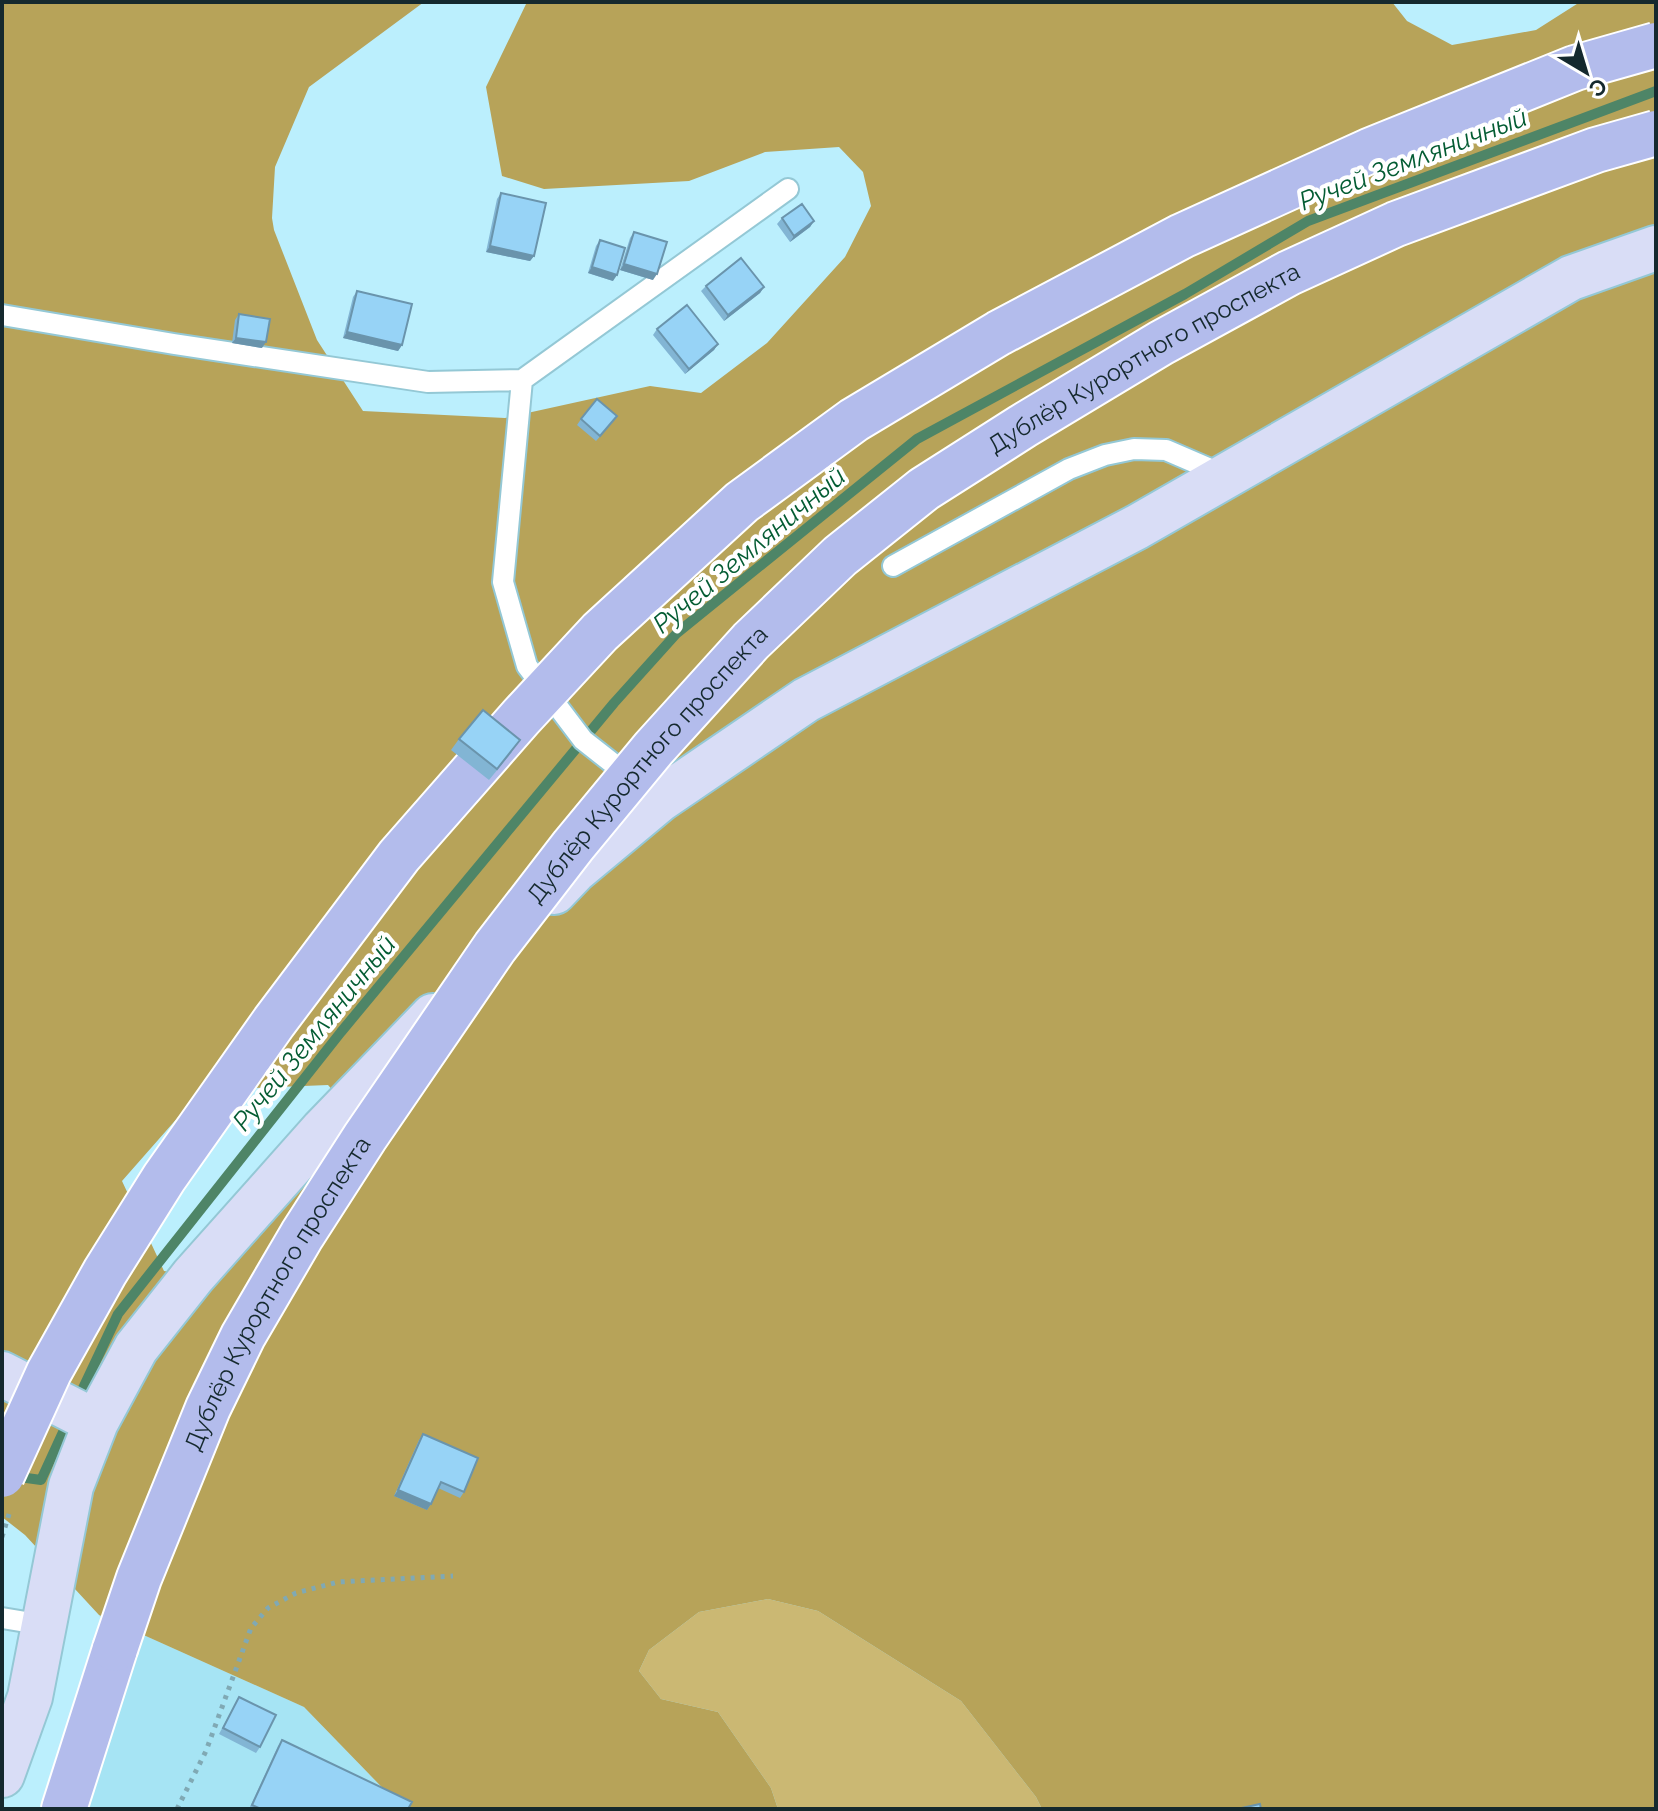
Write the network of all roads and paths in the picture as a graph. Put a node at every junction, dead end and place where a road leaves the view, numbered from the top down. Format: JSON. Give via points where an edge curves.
{"nodes":[{"id":1,"x":1656,"y":45,"type":"edge"},
{"id":2,"x":1656,"y":133,"type":"edge"},
{"id":3,"x":788,"y":189,"type":"dead end"},
{"id":4,"x":1656,"y":248,"type":"edge"},
{"id":5,"x":2,"y":315,"type":"edge"},
{"id":6,"x":522,"y":380,"type":"junction"},
{"id":7,"x":1228,"y":476,"type":"junction"},
{"id":8,"x":893,"y":566,"type":"dead end"},
{"id":9,"x":659,"y":800,"type":"junction"},
{"id":10,"x":2,"y":1374,"type":"edge"},
{"id":11,"x":96,"y":1422,"type":"junction"},
{"id":12,"x":2,"y":1475,"type":"edge"},
{"id":13,"x":453,"y":1576,"type":"dead end"},
{"id":14,"x":2,"y":1618,"type":"edge"},
{"id":15,"x":44,"y":1625,"type":"junction"},
{"id":16,"x":2,"y":1775,"type":"edge"},
{"id":17,"x":64,"y":1809,"type":"edge"},
{"id":18,"x":177,"y":1809,"type":"edge"}],
"edges":[{"from":1,"to":12,"type":"main road","bridge":true,"via":[[1575,68],[1369,151],[1182,236],[959,356],[854,420],[742,502],[600,632],[389,868],[164,1178],[49,1372]]},
{"from":2,"to":17,"type":"main road","name":"Дублёр Курортного проспекта","bridge":true,"via":[[1396,224],[1289,273],[1161,343],[924,489],[840,556],[751,641],[654,748],[495,947],[302,1235],[243,1336],[183,1466],[139,1578]]},
{"from":3,"to":6,"type":"lane"},
{"from":4,"to":7,"type":"main road","via":[[1571,278]]},
{"from":5,"to":6,"type":"lane","via":[[428,382]]},
{"from":6,"to":9,"type":"lane","via":[[503,582],[527,666],[583,740]]},
{"from":7,"to":8,"type":"lane","via":[[1166,450],[1105,455],[1069,469]]},
{"from":7,"to":9,"type":"main road","via":[[806,700]]},
{"from":9,"to":11,"type":"main road","via":[[575,870],[323,1130],[136,1348]]},
{"from":10,"to":11,"type":"main road"},
{"from":11,"to":15,"type":"main road","via":[[71,1486]]},
{"from":13,"to":18,"type":"path","via":[[338,1582],[296,1593],[268,1608],[251,1628],[206,1751]]},
{"from":14,"to":15,"type":"lane"},
{"from":15,"to":16,"type":"main road","via":[[30,1697]]}]}
